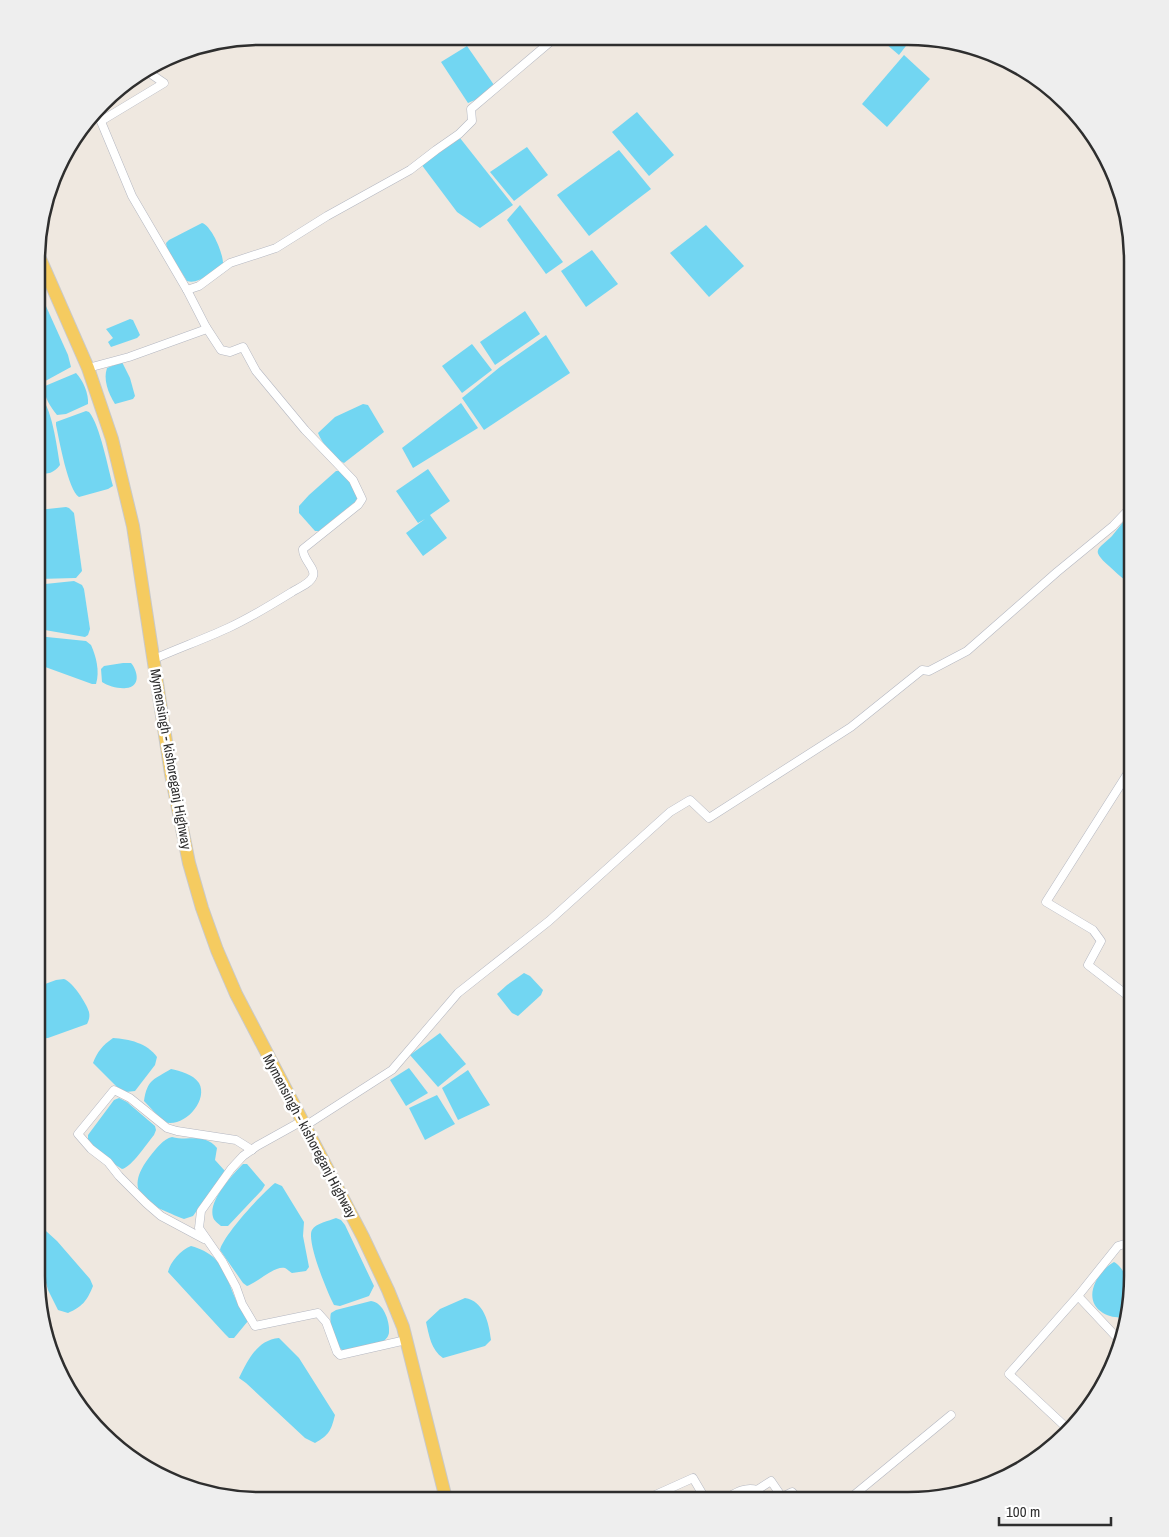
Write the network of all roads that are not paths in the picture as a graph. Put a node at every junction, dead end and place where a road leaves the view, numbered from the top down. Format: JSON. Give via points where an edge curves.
{"nodes":[{"id":1,"x":547,"y":45,"type":"edge"},
{"id":2,"x":152,"y":75,"type":"edge"},
{"id":3,"x":100,"y":118,"type":"edge"},
{"id":4,"x":101,"y":121,"type":"junction"},
{"id":5,"x":45,"y":270,"type":"edge"},
{"id":6,"x":187,"y":290,"type":"junction"},
{"id":7,"x":206,"y":327,"type":"junction"},
{"id":8,"x":88,"y":368,"type":"junction"},
{"id":9,"x":1124,"y":519,"type":"edge"},
{"id":10,"x":154,"y":659,"type":"junction"},
{"id":11,"x":1124,"y":778,"type":"edge"},
{"id":12,"x":1124,"y":993,"type":"edge"},
{"id":13,"x":304,"y":1123,"type":"junction"},
{"id":14,"x":252,"y":1150,"type":"junction"},
{"id":15,"x":206,"y":1240,"type":"junction"},
{"id":16,"x":1124,"y":1244,"type":"edge"},
{"id":17,"x":1078,"y":1296,"type":"junction"},
{"id":18,"x":1116,"y":1336,"type":"edge"},
{"id":19,"x":406,"y":1340,"type":"junction"},
{"id":20,"x":951,"y":1415,"type":"dead end"},
{"id":21,"x":1064,"y":1425,"type":"edge"},
{"id":22,"x":444,"y":1492,"type":"edge"},
{"id":23,"x":662,"y":1492,"type":"edge"},
{"id":24,"x":701,"y":1492,"type":"edge"},
{"id":25,"x":738,"y":1492,"type":"edge"},
{"id":26,"x":778,"y":1492,"type":"edge"},
{"id":27,"x":858,"y":1492,"type":"edge"}],
"edges":[{"from":1,"to":6,"type":"street","via":[[471,109],[472,121],[459,134],[410,170],[276,248],[230,263],[199,286]]},
{"from":2,"to":4,"type":"street","via":[[164,83]]},
{"from":3,"to":4,"type":"street"},
{"from":4,"to":6,"type":"street","via":[[132,196]]},
{"from":5,"to":8,"type":"main road","name":"Mymensingh - kishoreganj Highway"},
{"from":6,"to":7,"type":"street"},
{"from":7,"to":8,"type":"street","via":[[129,357]]},
{"from":7,"to":10,"type":"street","via":[[221,350],[230,352],[243,347],[268,386],[354,480],[362,499],[303,549],[314,574],[310,581],[230,627]]},
{"from":8,"to":10,"type":"main road","name":"Mymensingh - kishoreganj Highway","via":[[107,420],[125,488]]},
{"from":9,"to":13,"type":"street","via":[[967,651],[929,671],[922,670],[851,727],[710,818],[690,800],[670,812],[550,921],[458,993],[392,1070]]},
{"from":10,"to":13,"type":"main road","name":"Mymensingh - kishoreganj Highway","via":[[171,774],[189,863],[202,908],[236,994]]},
{"from":11,"to":12,"type":"street","via":[[1046,902],[1093,930],[1101,941],[1088,965]]},
{"from":13,"to":14,"type":"street"},
{"from":13,"to":19,"type":"main road","name":"Mymensingh - kishoreganj Highway","via":[[384,1281]]},
{"from":14,"to":15,"type":"street","via":[[242,1156],[200,1211],[199,1228]]},
{"from":14,"to":15,"type":"street","via":[[236,1140],[167,1128],[130,1098],[114,1090],[78,1134],[161,1216]]},
{"from":15,"to":19,"type":"street","via":[[216,1251],[255,1326],[318,1313],[326,1322],[340,1355]]},
{"from":16,"to":17,"type":"street","via":[[1118,1246]]},
{"from":17,"to":18,"type":"street"},
{"from":17,"to":21,"type":"street","via":[[1008,1374]]},
{"from":19,"to":22,"type":"main road","name":"Mymensingh - kishoreganj Highway"},
{"from":20,"to":27,"type":"street"},
{"from":23,"to":24,"type":"street","via":[[693,1478]]},
{"from":25,"to":26,"type":"street","via":[[745,1488],[757,1490],[770,1481]]}]}
